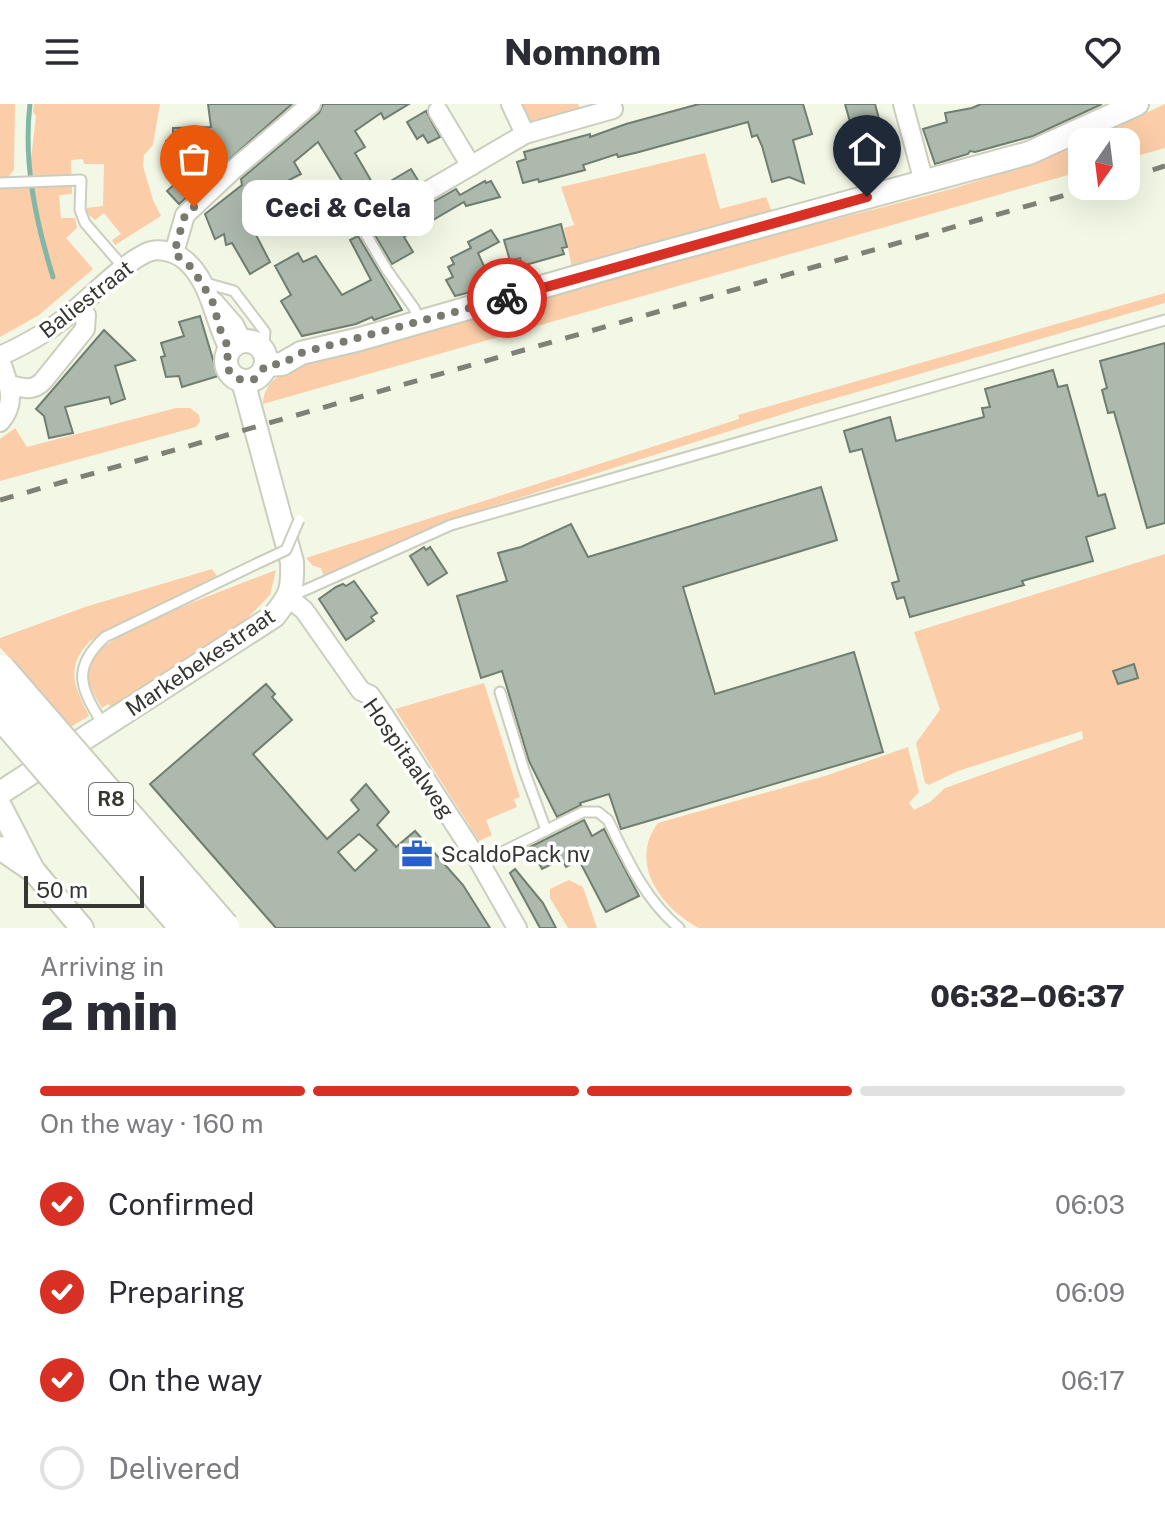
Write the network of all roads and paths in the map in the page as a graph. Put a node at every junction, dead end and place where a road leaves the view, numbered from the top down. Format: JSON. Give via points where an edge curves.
{"nodes":[{"id":1,"x":311,"y":104,"type":"edge"},
{"id":2,"x":511,"y":104,"type":"edge"},
{"id":3,"x":631,"y":104,"type":"edge"},
{"id":4,"x":903,"y":104,"type":"edge"},
{"id":5,"x":1137,"y":104,"type":"edge"},
{"id":6,"x":611,"y":106,"type":"edge"},
{"id":7,"x":438,"y":111,"type":"dead end"},
{"id":8,"x":525,"y":134,"type":"junction"},
{"id":9,"x":471,"y":166,"type":"junction"},
{"id":10,"x":924,"y":182,"type":"junction"},
{"id":11,"x":0,"y":183,"type":"edge"},
{"id":12,"x":376,"y":196,"type":"dead end"},
{"id":13,"x":392,"y":212,"type":"dead end"},
{"id":14,"x":174,"y":253,"type":"junction"},
{"id":15,"x":125,"y":268,"type":"junction"},
{"id":16,"x":201,"y":282,"type":"junction"},
{"id":17,"x":80,"y":306,"type":"junction"},
{"id":18,"x":1165,"y":320,"type":"edge"},
{"id":19,"x":420,"y":323,"type":"junction"},
{"id":20,"x":236,"y":345,"type":"junction"},
{"id":21,"x":0,"y":358,"type":"edge"},
{"id":22,"x":265,"y":358,"type":"junction"},
{"id":23,"x":243,"y":381,"type":"junction"},
{"id":24,"x":9,"y":385,"type":"junction"},
{"id":25,"x":0,"y":422,"type":"edge"},
{"id":26,"x":299,"y":520,"type":"dead end"},
{"id":27,"x":289,"y":598,"type":"junction"},
{"id":28,"x":0,"y":671,"type":"edge"},
{"id":29,"x":500,"y":692,"type":"dead end"},
{"id":30,"x":0,"y":711,"type":"edge"},
{"id":31,"x":104,"y":726,"type":"junction"},
{"id":32,"x":0,"y":793,"type":"edge"},
{"id":33,"x":0,"y":806,"type":"edge"},
{"id":34,"x":546,"y":830,"type":"junction"},
{"id":35,"x":0,"y":848,"type":"edge"},
{"id":36,"x":480,"y":863,"type":"junction"},
{"id":37,"x":33,"y":870,"type":"junction"},
{"id":38,"x":82,"y":928,"type":"edge"},
{"id":39,"x":187,"y":928,"type":"edge"},
{"id":40,"x":223,"y":928,"type":"edge"},
{"id":41,"x":517,"y":928,"type":"edge"},
{"id":42,"x":679,"y":928,"type":"edge"}],
"edges":[{"from":1,"to":14,"type":"street","via":[[185,215]]},
{"from":2,"to":8,"type":"street"},
{"from":3,"to":6,"type":"street"},
{"from":4,"to":10,"type":"street"},
{"from":5,"to":10,"type":"street","via":[[1029,153]]},
{"from":6,"to":8,"type":"street"},
{"from":7,"to":9,"type":"street"},
{"from":8,"to":9,"type":"street"},
{"from":9,"to":13,"type":"street"},
{"from":10,"to":19,"type":"street"},
{"from":11,"to":15,"type":"lane","via":[[81,180],[85,223]]},
{"from":12,"to":19,"type":"lane","via":[[352,211]]},
{"from":14,"to":15,"type":"street","name":"Baliestraat","via":[[147,252]]},
{"from":14,"to":16,"type":"street"},
{"from":15,"to":17,"type":"street","name":"Baliestraat"},
{"from":16,"to":20,"type":"street","via":[[221,332]]},
{"from":16,"to":22,"type":"lane","via":[[234,291],[265,332]]},
{"from":17,"to":21,"type":"street","name":"Baliestraat","via":[[49,331]]},
{"from":17,"to":24,"type":"street","via":[[85,329],[37,388]]},
{"from":18,"to":27,"type":"lane","via":[[451,525]]},
{"from":19,"to":22,"type":"street","via":[[301,353],[282,364]]},
{"from":20,"to":22,"type":"street","via":[[254,342]]},
{"from":20,"to":23,"type":"street","via":[[226,356],[229,372]]},
{"from":21,"to":24,"type":"street"},
{"from":22,"to":23,"type":"street","via":[[255,379]]},
{"from":23,"to":27,"type":"street","name":"Markebekestraat","via":[[292,562]]},
{"from":24,"to":25,"type":"street","via":[[11,403]]},
{"from":26,"to":31,"type":"lane","bridge":true,"via":[[286,550],[105,637],[92,649],[81,669],[82,682]]},
{"from":27,"to":31,"type":"street","name":"Markebekestraat","via":[[274,616]]},
{"from":27,"to":36,"type":"street","name":"Hospitaalweg","via":[[304,610],[361,691],[370,695]]},
{"from":28,"to":40,"type":"highway","number":"R8","bridge":true},
{"from":29,"to":34,"type":"lane"},
{"from":30,"to":39,"type":"highway","number":"R8","bridge":true},
{"from":31,"to":32,"type":"street","name":"Markebekestraat"},
{"from":33,"to":37,"type":"street"},
{"from":34,"to":36,"type":"lane"},
{"from":34,"to":42,"type":"lane","via":[[583,812],[598,812],[608,820],[646,894]]},
{"from":35,"to":37,"type":"street"},
{"from":36,"to":41,"type":"street","name":"Hospitaalweg"},
{"from":37,"to":38,"type":"street"}]}
